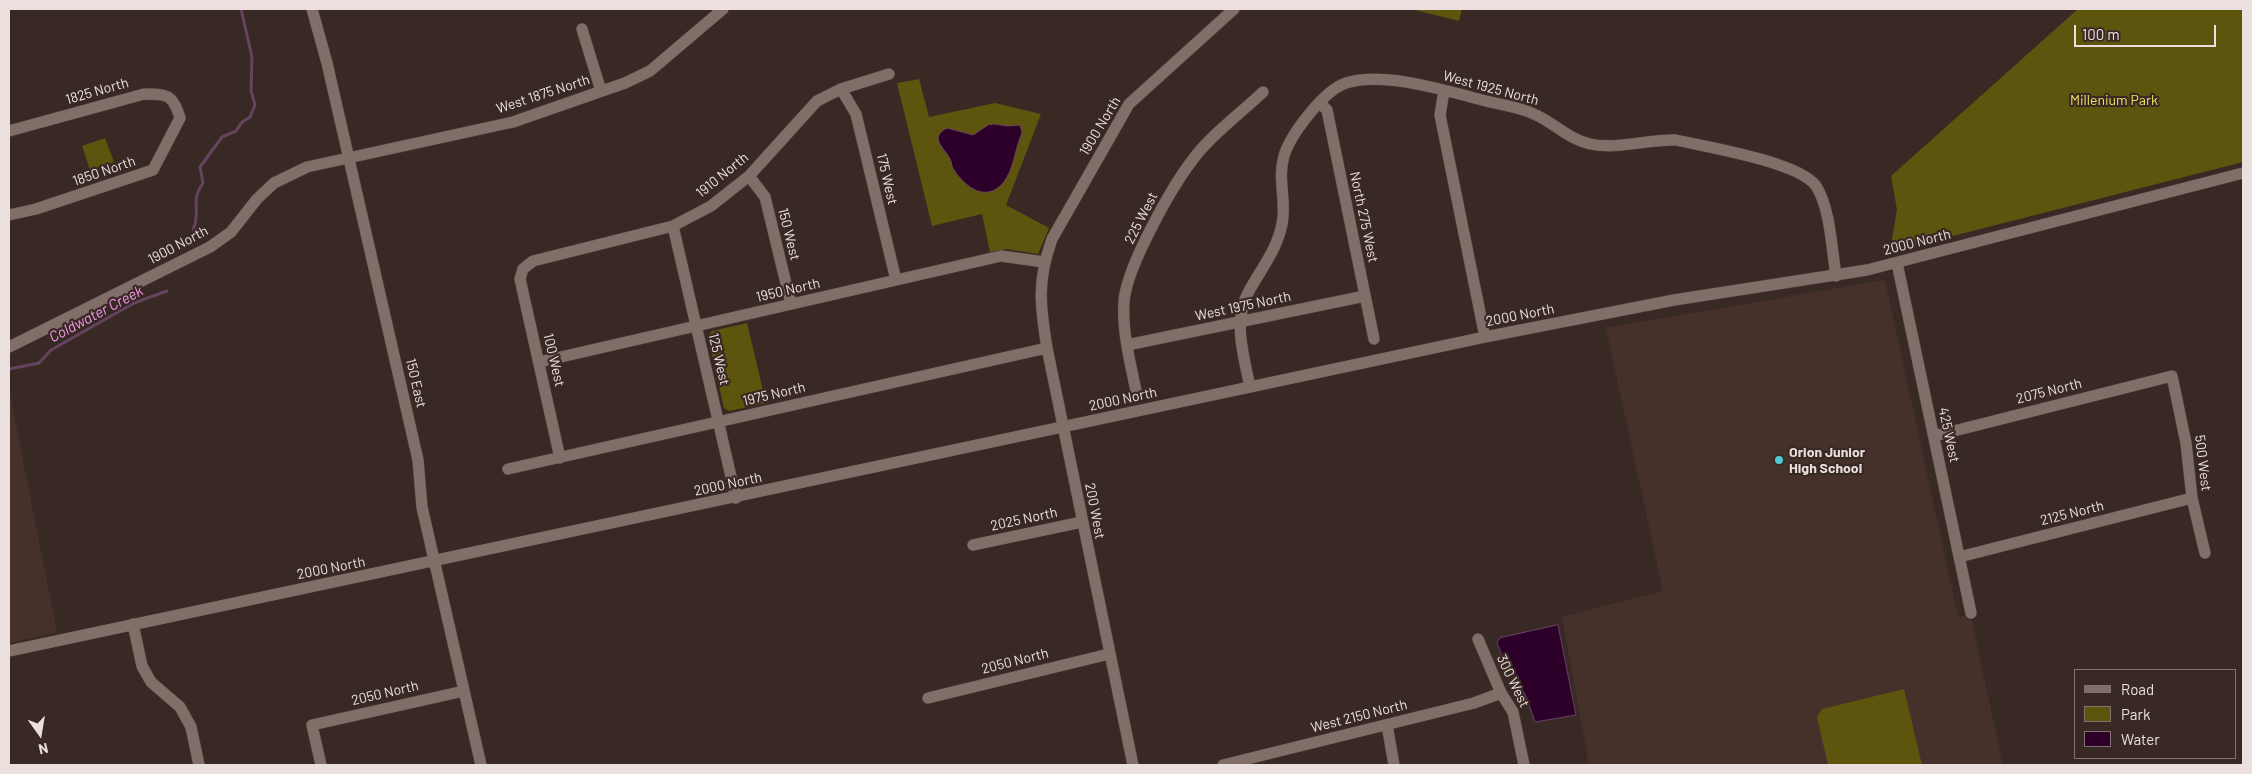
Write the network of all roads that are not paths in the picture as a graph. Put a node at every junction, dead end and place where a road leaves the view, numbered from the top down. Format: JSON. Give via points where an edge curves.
{"nodes":[{"id":1,"x":312,"y":9,"type":"edge"},
{"id":2,"x":723,"y":9,"type":"edge"},
{"id":3,"x":1234,"y":9,"type":"edge"},
{"id":4,"x":582,"y":29,"type":"dead end"},
{"id":5,"x":889,"y":74,"type":"dead end"},
{"id":6,"x":841,"y":88,"type":"junction"},
{"id":7,"x":1444,"y":90,"type":"junction"},
{"id":8,"x":601,"y":91,"type":"junction"},
{"id":9,"x":1263,"y":92,"type":"dead end"},
{"id":10,"x":1320,"y":103,"type":"junction"},
{"id":11,"x":180,"y":118,"type":"joint"},
{"id":12,"x":9,"y":131,"type":"edge"},
{"id":13,"x":349,"y":158,"type":"junction"},
{"id":14,"x":2243,"y":173,"type":"edge"},
{"id":15,"x":749,"y":176,"type":"junction"},
{"id":16,"x":9,"y":215,"type":"edge"},
{"id":17,"x":673,"y":226,"type":"junction"},
{"id":18,"x":1044,"y":262,"type":"junction"},
{"id":19,"x":1897,"y":262,"type":"junction"},
{"id":20,"x":522,"y":269,"type":"joint"},
{"id":21,"x":1836,"y":276,"type":"junction"},
{"id":22,"x":896,"y":280,"type":"junction"},
{"id":23,"x":1365,"y":296,"type":"junction"},
{"id":24,"x":791,"y":304,"type":"junction"},
{"id":25,"x":1240,"y":322,"type":"junction"},
{"id":26,"x":696,"y":326,"type":"junction"},
{"id":27,"x":1485,"y":337,"type":"junction"},
{"id":28,"x":1374,"y":339,"type":"dead end"},
{"id":29,"x":1126,"y":345,"type":"junction"},
{"id":30,"x":9,"y":347,"type":"edge"},
{"id":31,"x":1047,"y":348,"type":"junction"},
{"id":32,"x":539,"y":362,"type":"junction"},
{"id":33,"x":2172,"y":376,"type":"joint"},
{"id":34,"x":1250,"y":387,"type":"junction"},
{"id":35,"x":1136,"y":391,"type":"dead end"},
{"id":36,"x":718,"y":422,"type":"junction"},
{"id":37,"x":1063,"y":428,"type":"junction"},
{"id":38,"x":1934,"y":436,"type":"junction"},
{"id":39,"x":560,"y":458,"type":"junction"},
{"id":40,"x":508,"y":470,"type":"dead end"},
{"id":41,"x":736,"y":498,"type":"junction"},
{"id":42,"x":2192,"y":498,"type":"junction"},
{"id":43,"x":1082,"y":522,"type":"junction"},
{"id":44,"x":973,"y":545,"type":"dead end"},
{"id":45,"x":2205,"y":553,"type":"dead end"},
{"id":46,"x":1959,"y":557,"type":"junction"},
{"id":47,"x":435,"y":562,"type":"junction"},
{"id":48,"x":1971,"y":613,"type":"dead end"},
{"id":49,"x":133,"y":624,"type":"junction"},
{"id":50,"x":1478,"y":639,"type":"dead end"},
{"id":51,"x":9,"y":651,"type":"edge"},
{"id":52,"x":1108,"y":654,"type":"junction"},
{"id":53,"x":464,"y":691,"type":"junction"},
{"id":54,"x":1501,"y":693,"type":"junction"},
{"id":55,"x":928,"y":698,"type":"dead end"},
{"id":56,"x":1387,"y":725,"type":"junction"},
{"id":57,"x":1262,"y":760,"type":"edge"},
{"id":58,"x":199,"y":765,"type":"edge"},
{"id":59,"x":321,"y":765,"type":"edge"},
{"id":60,"x":482,"y":765,"type":"edge"},
{"id":61,"x":1133,"y":765,"type":"edge"},
{"id":62,"x":1223,"y":765,"type":"edge"},
{"id":63,"x":1394,"y":765,"type":"edge"},
{"id":64,"x":1524,"y":765,"type":"edge"}],
"edges":[{"from":1,"to":13,"type":"street","name":"150 East"},
{"from":2,"to":8,"type":"street","name":"West 1875 North","via":[[650,71]]},
{"from":3,"to":18,"type":"street","name":"1900 North","via":[[1129,104],[1052,239]]},
{"from":4,"to":8,"type":"street"},
{"from":5,"to":6,"type":"street","name":"1910 North"},
{"from":6,"to":15,"type":"street","name":"1910 North","via":[[817,101]]},
{"from":6,"to":22,"type":"street","name":"175 West","via":[[856,114]]},
{"from":7,"to":10,"type":"street","name":"West 1925 North","via":[[1415,83],[1360,80],[1344,84]]},
{"from":7,"to":21,"type":"street","name":"West 1925 North","via":[[1531,112],[1588,144],[1621,146],[1658,139],[1676,140],[1794,170],[1815,186],[1823,201]]},
{"from":7,"to":27,"type":"street","via":[[1440,115]]},
{"from":8,"to":13,"type":"street","name":"West 1875 North","via":[[513,122]]},
{"from":9,"to":29,"type":"street","name":"225 West","via":[[1195,157],[1148,236],[1124,298]]},
{"from":10,"to":23,"type":"street","name":"North 275 West","via":[[1326,110]]},
{"from":10,"to":25,"type":"street","name":"West 1925 North","via":[[1301,122],[1284,157],[1281,174],[1283,223],[1270,256],[1247,293]]},
{"from":11,"to":12,"type":"street","name":"1825 North","via":[[175,102],[165,94],[144,94]]},
{"from":11,"to":16,"type":"street","name":"1850 North","via":[[153,170]]},
{"from":13,"to":30,"type":"street","name":"1900 North","via":[[289,174],[274,183],[231,232],[210,247]]},
{"from":13,"to":47,"type":"street","name":"150 East","via":[[418,460],[422,506]]},
{"from":14,"to":19,"type":"street","name":"2000 North"},
{"from":15,"to":17,"type":"street","name":"1910 North","via":[[711,206]]},
{"from":15,"to":24,"type":"street","name":"150 West","via":[[765,196]]},
{"from":17,"to":20,"type":"street","name":"1910 North","via":[[533,261]]},
{"from":17,"to":26,"type":"street","name":"125 West"},
{"from":18,"to":22,"type":"street","name":"1950 North","via":[[1001,256]]},
{"from":18,"to":31,"type":"street","name":"200 West","via":[[1040,299]]},
{"from":19,"to":21,"type":"street","name":"2000 North"},
{"from":19,"to":38,"type":"street","name":"425 West"},
{"from":20,"to":32,"type":"street","name":"100 West","via":[[520,279]]},
{"from":21,"to":27,"type":"street","name":"2000 North","via":[[1674,300]]},
{"from":22,"to":24,"type":"street","name":"1950 North"},
{"from":23,"to":25,"type":"street","name":"West 1975 North"},
{"from":23,"to":28,"type":"street","name":"North 275 West"},
{"from":24,"to":26,"type":"street","name":"1950 North"},
{"from":25,"to":29,"type":"street","name":"West 1975 North"},
{"from":25,"to":34,"type":"street","name":"West 1925 North"},
{"from":26,"to":32,"type":"street","name":"1950 North"},
{"from":26,"to":36,"type":"street","name":"125 West"},
{"from":27,"to":34,"type":"street","name":"2000 North"},
{"from":29,"to":35,"type":"street","name":"225 West"},
{"from":31,"to":36,"type":"street","name":"1975 North"},
{"from":31,"to":37,"type":"street","name":"200 West"},
{"from":32,"to":39,"type":"street","name":"100 West"},
{"from":33,"to":38,"type":"street","name":"2075 North"},
{"from":33,"to":42,"type":"street","name":"500 West","via":[[2186,443]]},
{"from":34,"to":37,"type":"street","name":"2000 North"},
{"from":36,"to":39,"type":"street","name":"1975 North"},
{"from":36,"to":41,"type":"street","name":"125 West"},
{"from":37,"to":41,"type":"street","name":"2000 North"},
{"from":37,"to":43,"type":"street","name":"200 West"},
{"from":38,"to":46,"type":"street","name":"425 West"},
{"from":39,"to":40,"type":"street","name":"1975 North"},
{"from":41,"to":47,"type":"street","name":"2000 North"},
{"from":42,"to":45,"type":"street","name":"500 West"},
{"from":42,"to":46,"type":"street","name":"2125 North"},
{"from":43,"to":44,"type":"street","name":"2025 North"},
{"from":43,"to":52,"type":"street","name":"200 West"},
{"from":46,"to":48,"type":"street","name":"425 West"},
{"from":47,"to":49,"type":"street","name":"2000 North"},
{"from":47,"to":53,"type":"street","name":"150 East"},
{"from":49,"to":51,"type":"street","name":"2000 North"},
{"from":49,"to":58,"type":"street","via":[[142,666],[151,682],[180,707],[191,728]]},
{"from":50,"to":54,"type":"street","name":"300 West"},
{"from":52,"to":55,"type":"street","name":"2050 North"},
{"from":52,"to":61,"type":"street","name":"200 West"},
{"from":53,"to":59,"type":"street","name":"2050 North","via":[[312,725]]},
{"from":53,"to":60,"type":"street","name":"150 East"},
{"from":54,"to":56,"type":"street","name":"West 2150 North"},
{"from":54,"to":64,"type":"street","name":"300 West","via":[[1513,712]]},
{"from":56,"to":57,"type":"street","name":"West 2150 North"},
{"from":56,"to":63,"type":"street"},
{"from":57,"to":62,"type":"street","name":"West 2150 North"}]}
